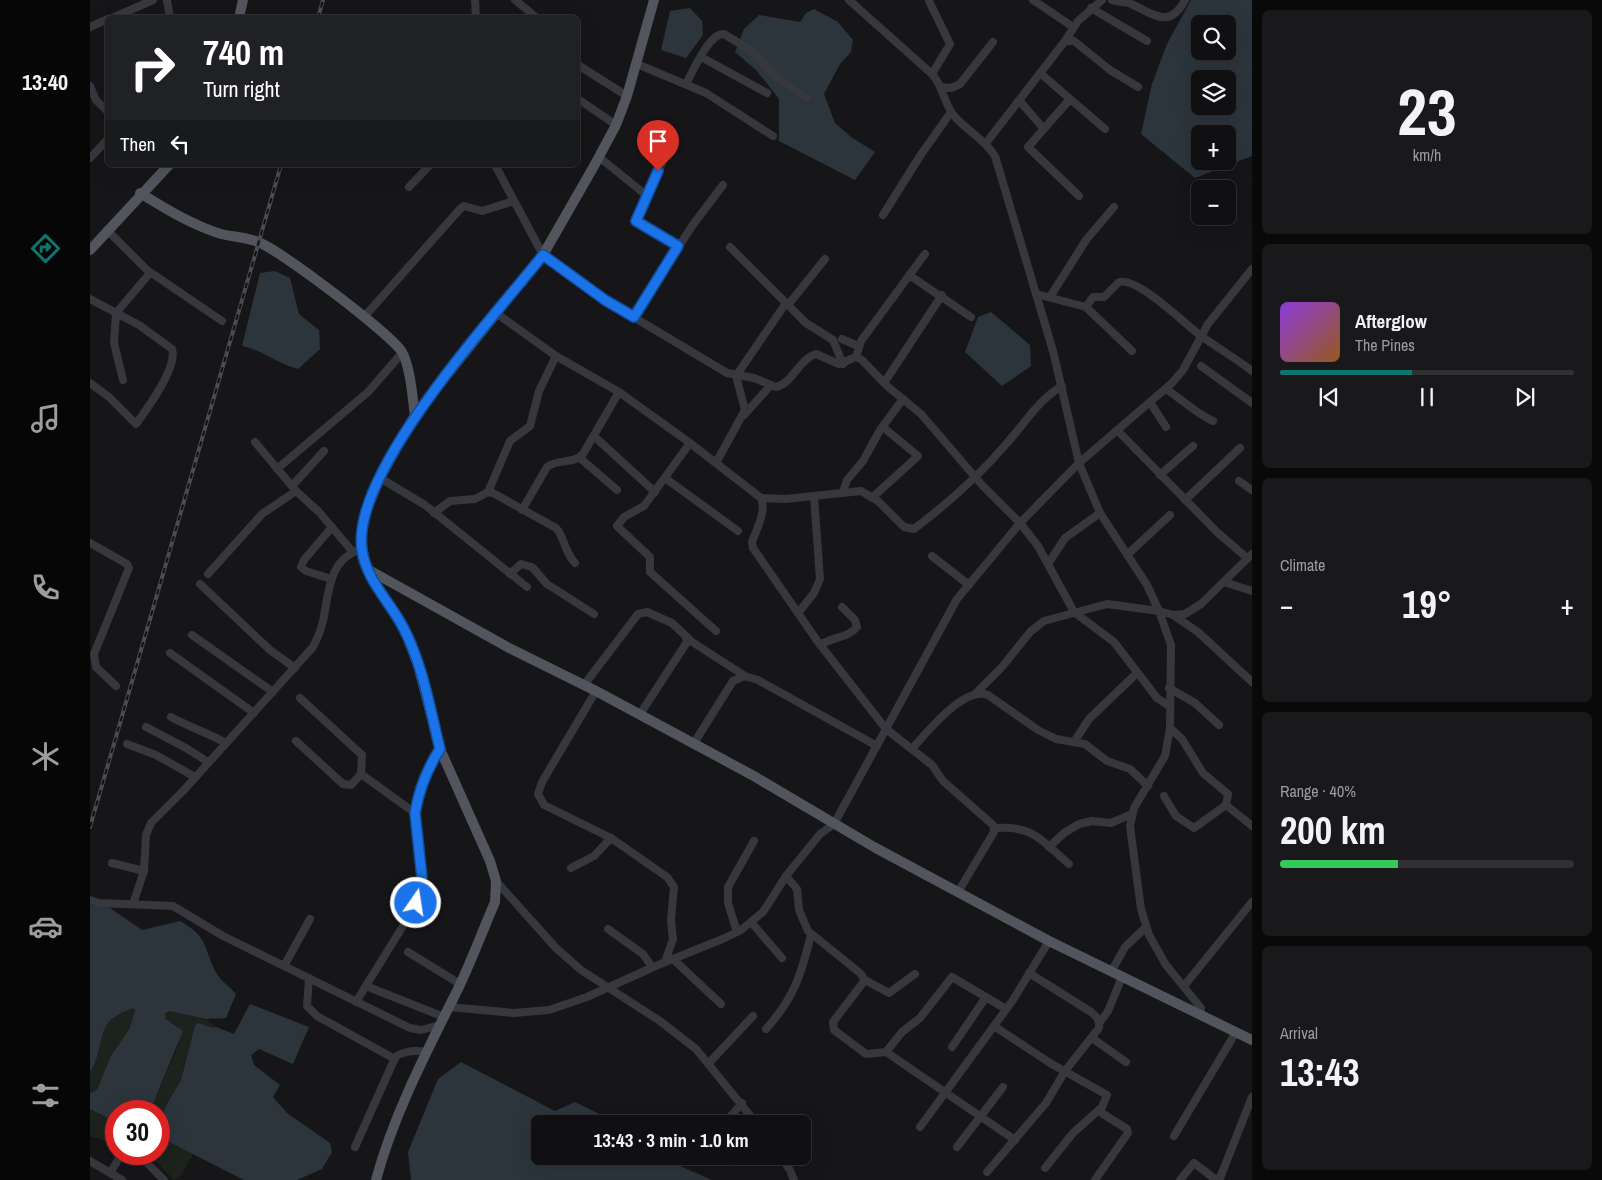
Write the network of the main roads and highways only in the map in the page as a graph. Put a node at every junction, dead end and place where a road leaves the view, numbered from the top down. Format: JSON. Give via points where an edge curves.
{"nodes":[{"id":1,"x":243,"y":0,"type":"edge"},
{"id":2,"x":654,"y":0,"type":"edge"},
{"id":3,"x":240,"y":15,"type":"edge"},
{"id":4,"x":166,"y":167,"type":"edge"},
{"id":5,"x":140,"y":194,"type":"junction"},
{"id":6,"x":90,"y":250,"type":"edge"},
{"id":7,"x":415,"y":415,"type":"junction"},
{"id":8,"x":368,"y":569,"type":"junction"},
{"id":9,"x":1252,"y":1040,"type":"edge"},
{"id":10,"x":376,"y":1180,"type":"edge"}],
"edges":[{"from":1,"to":3,"type":"main road"},
{"from":2,"to":7,"type":"main road","via":[[627,96],[599,158],[543,255]]},
{"from":4,"to":5,"type":"main road"},
{"from":5,"to":6,"type":"main road"},
{"from":5,"to":7,"type":"main road","via":[[191,223],[259,242],[288,259],[364,318],[396,344],[402,353]]},
{"from":7,"to":8,"type":"main road","via":[[380,478],[367,509],[357,550]]},
{"from":8,"to":9,"type":"main road","via":[[509,648],[752,775],[834,824],[1049,941]]},
{"from":8,"to":10,"type":"main road","via":[[404,629],[418,666],[440,749],[496,881],[495,902],[426,1052],[382,1156]]}]}
